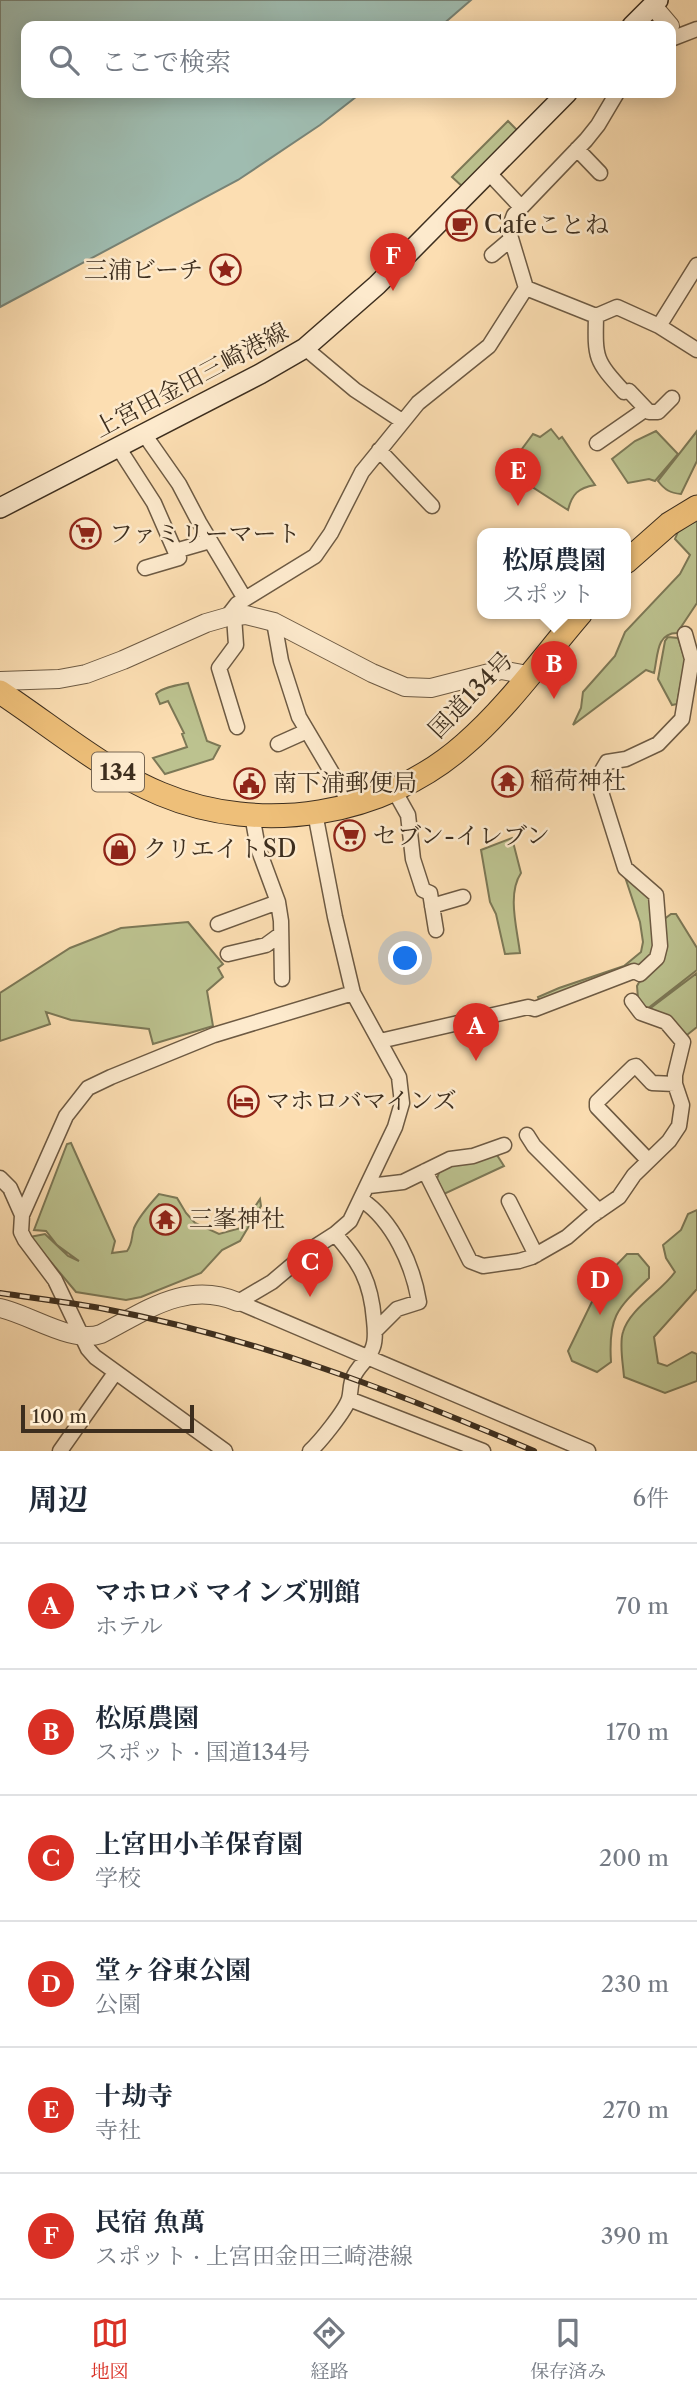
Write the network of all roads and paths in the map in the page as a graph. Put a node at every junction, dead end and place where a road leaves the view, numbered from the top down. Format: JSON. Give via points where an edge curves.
{"nodes":[{"id":1,"x":655,"y":3,"type":"edge"},
{"id":2,"x":637,"y":21,"type":"edge"},
{"id":3,"x":666,"y":21,"type":"edge"},
{"id":4,"x":697,"y":29,"type":"edge"},
{"id":5,"x":676,"y":32,"type":"edge"},
{"id":6,"x":562,"y":98,"type":"edge"},
{"id":7,"x":614,"y":98,"type":"edge"},
{"id":8,"x":577,"y":149,"type":"junction"},
{"id":9,"x":488,"y":172,"type":"junction"},
{"id":10,"x":600,"y":173,"type":"dead end"},
{"id":11,"x":520,"y":206,"type":"junction"},
{"id":12,"x":511,"y":239,"type":"junction"},
{"id":13,"x":492,"y":255,"type":"dead end"},
{"id":14,"x":697,"y":265,"type":"edge"},
{"id":15,"x":526,"y":288,"type":"junction"},
{"id":16,"x":596,"y":316,"type":"junction"},
{"id":17,"x":659,"y":326,"type":"junction"},
{"id":18,"x":305,"y":348,"type":"junction"},
{"id":19,"x":697,"y":350,"type":"edge"},
{"id":20,"x":672,"y":398,"type":"dead end"},
{"id":21,"x":646,"y":409,"type":"junction"},
{"id":22,"x":402,"y":421,"type":"junction"},
{"id":23,"x":144,"y":434,"type":"junction"},
{"id":24,"x":598,"y":444,"type":"dead end"},
{"id":25,"x":118,"y":447,"type":"junction"},
{"id":26,"x":379,"y":450,"type":"junction"},
{"id":27,"x":424,"y":502,"type":"dead end"},
{"id":28,"x":697,"y":507,"type":"edge"},
{"id":29,"x":0,"y":508,"type":"edge"},
{"id":30,"x":210,"y":541,"type":"junction"},
{"id":31,"x":175,"y":551,"type":"junction"},
{"id":32,"x":631,"y":558,"type":"edge"},
{"id":33,"x":145,"y":568,"type":"dead end"},
{"id":34,"x":245,"y":599,"type":"junction"},
{"id":35,"x":231,"y":616,"type":"junction"},
{"id":36,"x":576,"y":619,"type":"edge"},
{"id":37,"x":274,"y":622,"type":"junction"},
{"id":38,"x":685,"y":634,"type":"dead end"},
{"id":39,"x":528,"y":675,"type":"junction"},
{"id":40,"x":0,"y":681,"type":"edge"},
{"id":41,"x":0,"y":692,"type":"edge"},
{"id":42,"x":238,"y":717,"type":"dead end"},
{"id":43,"x":307,"y":731,"type":"junction"},
{"id":44,"x":278,"y":744,"type":"dead end"},
{"id":45,"x":394,"y":790,"type":"junction"},
{"id":46,"x":351,"y":805,"type":"junction"},
{"id":47,"x":315,"y":813,"type":"junction"},
{"id":48,"x":252,"y":816,"type":"junction"},
{"id":49,"x":463,"y":897,"type":"dead end"},
{"id":50,"x":278,"y":902,"type":"junction"},
{"id":51,"x":432,"y":906,"type":"junction"},
{"id":52,"x":218,"y":924,"type":"dead end"},
{"id":53,"x":436,"y":930,"type":"dead end"},
{"id":54,"x":281,"y":934,"type":"junction"},
{"id":55,"x":228,"y":954,"type":"dead end"},
{"id":56,"x":282,"y":979,"type":"dead end"},
{"id":57,"x":353,"y":993,"type":"junction"},
{"id":58,"x":632,"y":1002,"type":"dead end"},
{"id":59,"x":380,"y":1041,"type":"junction"},
{"id":60,"x":675,"y":1084,"type":"junction"},
{"id":61,"x":527,"y":1135,"type":"dead end"},
{"id":62,"x":504,"y":1145,"type":"dead end"},
{"id":63,"x":648,"y":1160,"type":"junction"},
{"id":64,"x":425,"y":1171,"type":"junction"},
{"id":65,"x":2,"y":1183,"type":"edge"},
{"id":66,"x":369,"y":1186,"type":"junction"},
{"id":67,"x":362,"y":1200,"type":"junction"},
{"id":68,"x":508,"y":1201,"type":"dead end"},
{"id":69,"x":599,"y":1212,"type":"junction"},
{"id":70,"x":22,"y":1215,"type":"junction"},
{"id":71,"x":335,"y":1234,"type":"junction"},
{"id":72,"x":536,"y":1255,"type":"junction"},
{"id":73,"x":238,"y":1302,"type":"junction"},
{"id":74,"x":0,"y":1308,"type":"edge"},
{"id":75,"x":375,"y":1331,"type":"junction"},
{"id":76,"x":83,"y":1337,"type":"junction"},
{"id":77,"x":368,"y":1359,"type":"junction"},
{"id":78,"x":115,"y":1373,"type":"junction"},
{"id":79,"x":349,"y":1399,"type":"junction"},
{"id":80,"x":60,"y":1451,"type":"edge"},
{"id":81,"x":225,"y":1451,"type":"edge"},
{"id":82,"x":310,"y":1451,"type":"edge"},
{"id":83,"x":482,"y":1451,"type":"edge"},
{"id":84,"x":588,"y":1451,"type":"edge"}],
"edges":[{"from":1,"to":2,"type":"main road"},
{"from":1,"to":3,"type":"street"},
{"from":4,"to":5,"type":"street"},
{"from":6,"to":9,"type":"main road","name":"上宮田金田三崎港線"},
{"from":7,"to":8,"type":"street"},
{"from":8,"to":10,"type":"street"},
{"from":8,"to":11,"type":"street"},
{"from":9,"to":11,"type":"street"},
{"from":9,"to":18,"type":"main road","name":"上宮田金田三崎港線","via":[[370,291]]},
{"from":11,"to":12,"type":"street","via":[[512,220]]},
{"from":12,"to":13,"type":"street"},
{"from":12,"to":15,"type":"street"},
{"from":14,"to":17,"type":"street"},
{"from":15,"to":16,"type":"street"},
{"from":15,"to":22,"type":"street","via":[[489,345],[426,394]]},
{"from":16,"to":17,"type":"street","via":[[617,307]]},
{"from":16,"to":21,"type":"street","via":[[595,352],[602,368]]},
{"from":17,"to":19,"type":"street"},
{"from":18,"to":22,"type":"street"},
{"from":18,"to":23,"type":"main road","name":"上宮田金田三崎港線"},
{"from":20,"to":21,"type":"street","via":[[658,412]]},
{"from":21,"to":24,"type":"street"},
{"from":22,"to":26,"type":"street"},
{"from":23,"to":25,"type":"main road","name":"上宮田金田三崎港線"},
{"from":23,"to":30,"type":"street","via":[[179,484]]},
{"from":25,"to":29,"type":"main road","name":"上宮田金田三崎港線"},
{"from":25,"to":31,"type":"street","via":[[153,503]]},
{"from":26,"to":27,"type":"street"},
{"from":26,"to":34,"type":"street","via":[[315,556]]},
{"from":28,"to":32,"type":"highway","via":[[669,524]]},
{"from":30,"to":31,"type":"street"},
{"from":30,"to":34,"type":"street"},
{"from":31,"to":33,"type":"street","via":[[178,558]]},
{"from":34,"to":35,"type":"street"},
{"from":35,"to":37,"type":"street"},
{"from":35,"to":40,"type":"street","via":[[86,674]]},
{"from":35,"to":42,"type":"street","via":[[236,645],[219,668]]},
{"from":36,"to":39,"type":"highway","name":"国道134号","number":"134"},
{"from":37,"to":39,"type":"street","via":[[405,687],[431,688],[501,670]]},
{"from":37,"to":43,"type":"street","via":[[281,661]]},
{"from":38,"to":59,"type":"street","via":[[692,659],[682,719],[658,744],[607,762],[597,779],[625,868],[656,895],[657,958],[640,974],[634,971],[535,1009]]},
{"from":39,"to":45,"type":"highway","name":"国道134号","number":"134","via":[[465,745]]},
{"from":41,"to":48,"type":"highway","name":"国道134号","number":"134","via":[[123,775],[206,808]]},
{"from":43,"to":44,"type":"street"},
{"from":43,"to":46,"type":"street"},
{"from":45,"to":46,"type":"highway","name":"国道134号","number":"134"},
{"from":45,"to":51,"type":"street","via":[[408,815],[413,859]]},
{"from":46,"to":47,"type":"highway","name":"国道134号","number":"134"},
{"from":47,"to":48,"type":"highway","name":"国道134号","number":"134"},
{"from":47,"to":57,"type":"street"},
{"from":48,"to":50,"type":"street","via":[[258,848]]},
{"from":49,"to":51,"type":"street"},
{"from":50,"to":52,"type":"street"},
{"from":50,"to":54,"type":"street"},
{"from":51,"to":53,"type":"street"},
{"from":54,"to":55,"type":"street","via":[[266,945]]},
{"from":54,"to":56,"type":"street"},
{"from":57,"to":59,"type":"street"},
{"from":57,"to":70,"type":"street","via":[[214,1035],[88,1088],[66,1116]]},
{"from":58,"to":60,"type":"street","via":[[641,1013],[666,1022],[683,1042]]},
{"from":59,"to":66,"type":"street","via":[[400,1077],[402,1103]]},
{"from":60,"to":63,"type":"street","via":[[682,1105],[679,1126]]},
{"from":60,"to":63,"type":"street","via":[[652,1083],[636,1066],[597,1102]]},
{"from":61,"to":69,"type":"street","via":[[572,1178]]},
{"from":62,"to":64,"type":"street","via":[[450,1159]]},
{"from":63,"to":69,"type":"street","via":[[619,1197]]},
{"from":64,"to":66,"type":"street","via":[[403,1182]]},
{"from":64,"to":72,"type":"street","via":[[470,1261],[483,1266]]},
{"from":65,"to":70,"type":"street","via":[[10,1188]]},
{"from":66,"to":67,"type":"street"},
{"from":67,"to":71,"type":"street","via":[[350,1221]]},
{"from":67,"to":75,"type":"street","via":[[377,1212],[403,1253],[419,1302],[397,1310]]},
{"from":68,"to":72,"type":"street"},
{"from":69,"to":72,"type":"street"},
{"from":70,"to":76,"type":"street","via":[[25,1240],[55,1280]]},
{"from":71,"to":73,"type":"street"},
{"from":71,"to":75,"type":"street","via":[[369,1285]]},
{"from":73,"to":76,"type":"street","via":[[205,1293],[177,1296],[101,1334]]},
{"from":73,"to":77,"type":"street"},
{"from":74,"to":76,"type":"street"},
{"from":75,"to":77,"type":"street"},
{"from":76,"to":78,"type":"street","via":[[94,1357]]},
{"from":77,"to":79,"type":"street","via":[[358,1365]]},
{"from":77,"to":84,"type":"street"},
{"from":78,"to":80,"type":"street"},
{"from":78,"to":81,"type":"street"},
{"from":79,"to":82,"type":"street"},
{"from":79,"to":83,"type":"street"}]}
